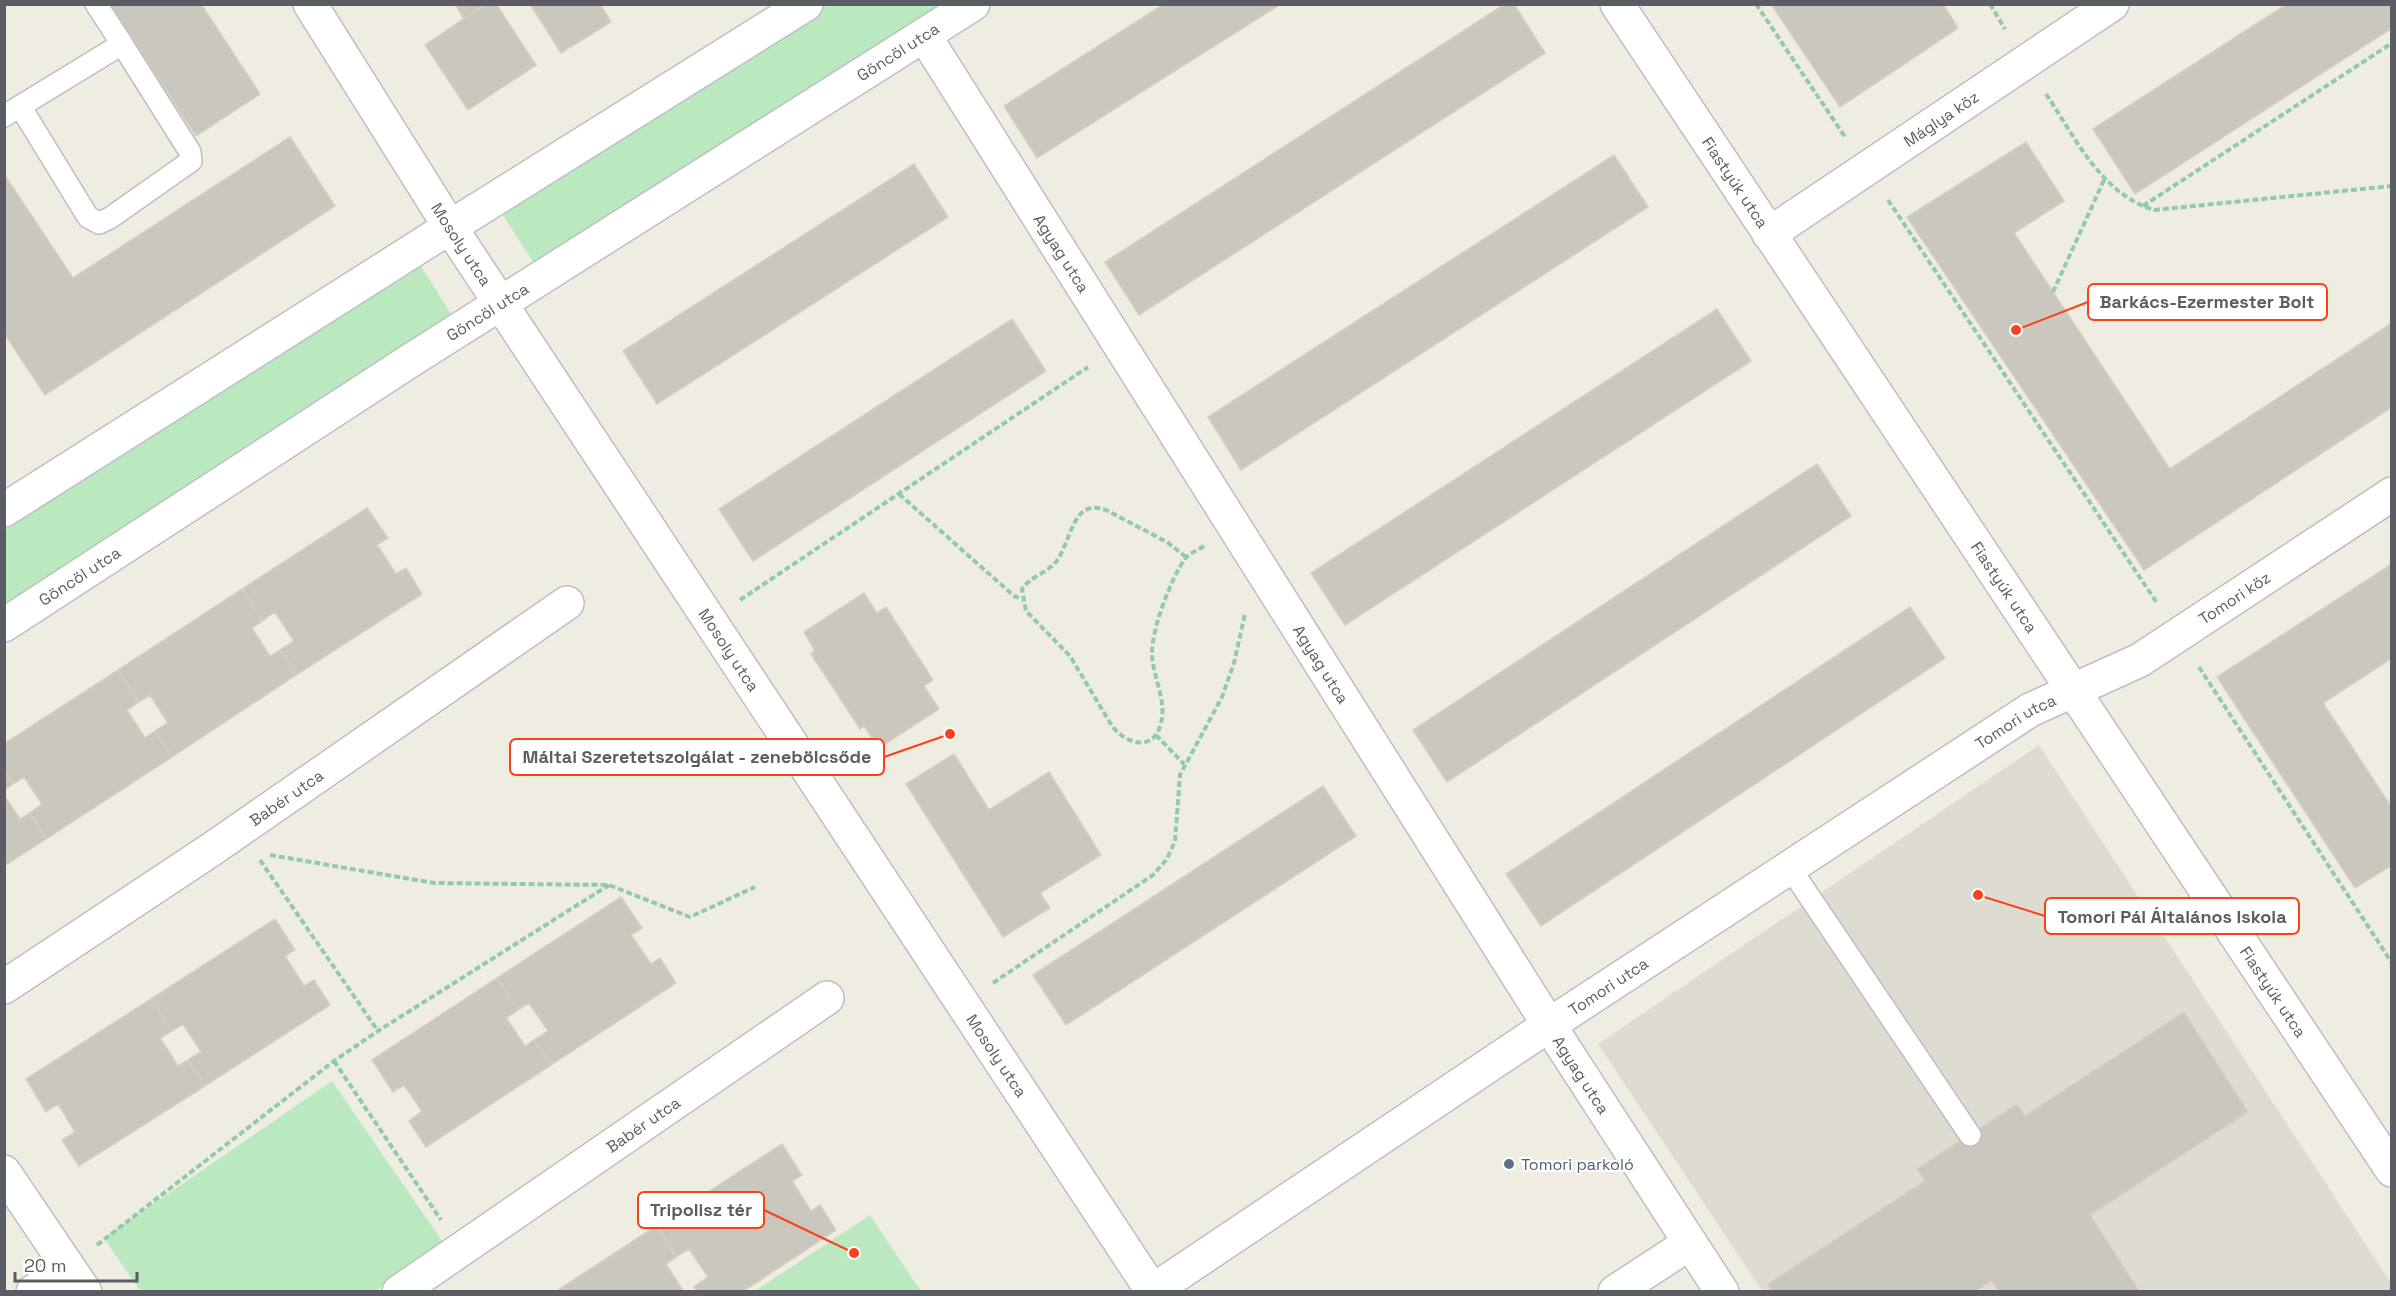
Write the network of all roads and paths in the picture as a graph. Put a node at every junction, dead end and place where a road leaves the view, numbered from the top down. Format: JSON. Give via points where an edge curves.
{"nodes":[{"id":1,"x":96,"y":4,"type":"edge"},
{"id":2,"x":310,"y":4,"type":"edge"},
{"id":3,"x":806,"y":4,"type":"edge"},
{"id":4,"x":973,"y":4,"type":"edge"},
{"id":5,"x":1617,"y":4,"type":"edge"},
{"id":6,"x":1756,"y":4,"type":"edge"},
{"id":7,"x":1990,"y":4,"type":"edge"},
{"id":8,"x":2112,"y":4,"type":"edge"},
{"id":9,"x":924,"y":35,"type":"junction"},
{"id":10,"x":2391,"y":43,"type":"edge"},
{"id":11,"x":122,"y":44,"type":"junction"},
{"id":12,"x":2026,"y":63,"type":"junction"},
{"id":13,"x":12,"y":111,"type":"edge"},
{"id":14,"x":1867,"y":169,"type":"junction"},
{"id":15,"x":2104,"y":180,"type":"junction"},
{"id":16,"x":2391,"y":186,"type":"edge"},
{"id":17,"x":2142,"y":207,"type":"junction"},
{"id":18,"x":450,"y":226,"type":"junction"},
{"id":19,"x":1769,"y":234,"type":"junction"},
{"id":20,"x":2053,"y":292,"type":"dead end"},
{"id":21,"x":500,"y":303,"type":"junction"},
{"id":22,"x":1121,"y":345,"type":"junction"},
{"id":23,"x":899,"y":494,"type":"junction"},
{"id":24,"x":2391,"y":494,"type":"edge"},
{"id":25,"x":4,"y":510,"type":"edge"},
{"id":26,"x":1271,"y":584,"type":"junction"},
{"id":27,"x":1023,"y":599,"type":"junction"},
{"id":28,"x":567,"y":603,"type":"dead end"},
{"id":29,"x":710,"y":620,"type":"junction"},
{"id":30,"x":4,"y":625,"type":"edge"},
{"id":31,"x":2178,"y":635,"type":"junction"},
{"id":32,"x":2074,"y":692,"type":"junction"},
{"id":33,"x":1156,"y":735,"type":"junction"},
{"id":34,"x":1184,"y":764,"type":"junction"},
{"id":35,"x":212,"y":849,"type":"junction"},
{"id":36,"x":254,"y":852,"type":"junction"},
{"id":37,"x":1790,"y":868,"type":"junction"},
{"id":38,"x":609,"y":885,"type":"junction"},
{"id":39,"x":755,"y":887,"type":"dead end"},
{"id":40,"x":2391,"y":963,"type":"edge"},
{"id":41,"x":4,"y":987,"type":"edge"},
{"id":42,"x":827,"y":998,"type":"dead end"},
{"id":43,"x":962,"y":1004,"type":"junction"},
{"id":44,"x":1549,"y":1025,"type":"junction"},
{"id":45,"x":378,"y":1031,"type":"junction"},
{"id":46,"x":334,"y":1061,"type":"junction"},
{"id":47,"x":1970,"y":1135,"type":"dead end"},
{"id":48,"x":2391,"y":1170,"type":"edge"},
{"id":49,"x":4,"y":1172,"type":"edge"},
{"id":50,"x":1690,"y":1243,"type":"junction"},
{"id":51,"x":460,"y":1249,"type":"junction"},
{"id":52,"x":77,"y":1280,"type":"edge"},
{"id":53,"x":1152,"y":1291,"type":"edge"},
{"id":54,"x":33,"y":1292,"type":"edge"},
{"id":55,"x":399,"y":1292,"type":"edge"},
{"id":56,"x":1615,"y":1292,"type":"edge"},
{"id":57,"x":1722,"y":1292,"type":"edge"}],
"edges":[{"from":1,"to":11,"type":"lane"},
{"from":2,"to":18,"type":"street","name":"Mosoly utca"},
{"from":3,"to":18,"type":"street"},
{"from":4,"to":9,"type":"street","name":"Göncöl utca"},
{"from":5,"to":19,"type":"street","name":"Fiastyúk utca"},
{"from":6,"to":14,"type":"path"},
{"from":7,"to":12,"type":"path"},
{"from":8,"to":12,"type":"street","name":"Máglya köz"},
{"from":9,"to":21,"type":"street","name":"Göncöl utca"},
{"from":9,"to":22,"type":"street","name":"Agyag utca"},
{"from":10,"to":17,"type":"path"},
{"from":11,"to":13,"type":"lane"},
{"from":11,"to":13,"type":"lane","via":[[190,152],[191,161],[110,218],[99,223],[88,217]]},
{"from":12,"to":14,"type":"street","name":"Máglya köz"},
{"from":12,"to":15,"type":"path"},
{"from":14,"to":19,"type":"street","name":"Máglya köz"},
{"from":14,"to":31,"type":"path"},
{"from":15,"to":17,"type":"path"},
{"from":15,"to":20,"type":"path"},
{"from":16,"to":17,"type":"path","via":[[2154,210]]},
{"from":18,"to":21,"type":"street","name":"Mosoly utca"},
{"from":18,"to":25,"type":"street"},
{"from":19,"to":32,"type":"street","name":"Fiastyúk utca"},
{"from":21,"to":29,"type":"street","name":"Mosoly utca"},
{"from":21,"to":30,"type":"street","name":"Göncöl utca"},
{"from":22,"to":23,"type":"path"},
{"from":22,"to":26,"type":"street","name":"Agyag utca"},
{"from":23,"to":27,"type":"path","via":[[1014,596]]},
{"from":23,"to":29,"type":"path"},
{"from":24,"to":31,"type":"street","name":"Tomori köz"},
{"from":26,"to":34,"type":"path","via":[[1247,602],[1222,697]]},
{"from":26,"to":44,"type":"street","name":"Agyag utca"},
{"from":27,"to":33,"type":"path","via":[[1032,620],[1070,656],[1120,736],[1139,742]]},
{"from":27,"to":33,"type":"path","via":[[1022,589],[1028,580],[1053,565],[1075,521],[1088,508],[1106,510],[1167,542],[1186,557],[1162,609],[1152,654],[1162,709]]},
{"from":28,"to":35,"type":"street","name":"Babér utca"},
{"from":29,"to":43,"type":"street","name":"Mosoly utca"},
{"from":31,"to":32,"type":"street","name":"Tomori köz","via":[[2140,660]]},
{"from":31,"to":40,"type":"path"},
{"from":32,"to":37,"type":"street","name":"Tomori utca","via":[[2030,710]]},
{"from":32,"to":48,"type":"street","name":"Fiastyúk utca"},
{"from":33,"to":34,"type":"path"},
{"from":34,"to":43,"type":"path","via":[[1175,841],[1167,859],[1153,875]]},
{"from":35,"to":36,"type":"path"},
{"from":35,"to":41,"type":"street","name":"Babér utca"},
{"from":36,"to":38,"type":"path","via":[[434,883]]},
{"from":36,"to":45,"type":"path"},
{"from":37,"to":44,"type":"street","name":"Tomori utca"},
{"from":37,"to":47,"type":"lane"},
{"from":38,"to":39,"type":"path","via":[[690,917]]},
{"from":38,"to":45,"type":"path"},
{"from":42,"to":51,"type":"street","name":"Babér utca"},
{"from":43,"to":53,"type":"street","name":"Mosoly utca"},
{"from":44,"to":50,"type":"street","name":"Agyag utca"},
{"from":44,"to":53,"type":"street","name":"Tomori utca"},
{"from":45,"to":46,"type":"path"},
{"from":46,"to":51,"type":"path"},
{"from":46,"to":52,"type":"path"},
{"from":49,"to":52,"type":"street"},
{"from":50,"to":56,"type":"street"},
{"from":50,"to":57,"type":"street","name":"Agyag utca"},
{"from":51,"to":55,"type":"street","name":"Babér utca"},
{"from":52,"to":54,"type":"street"}]}
